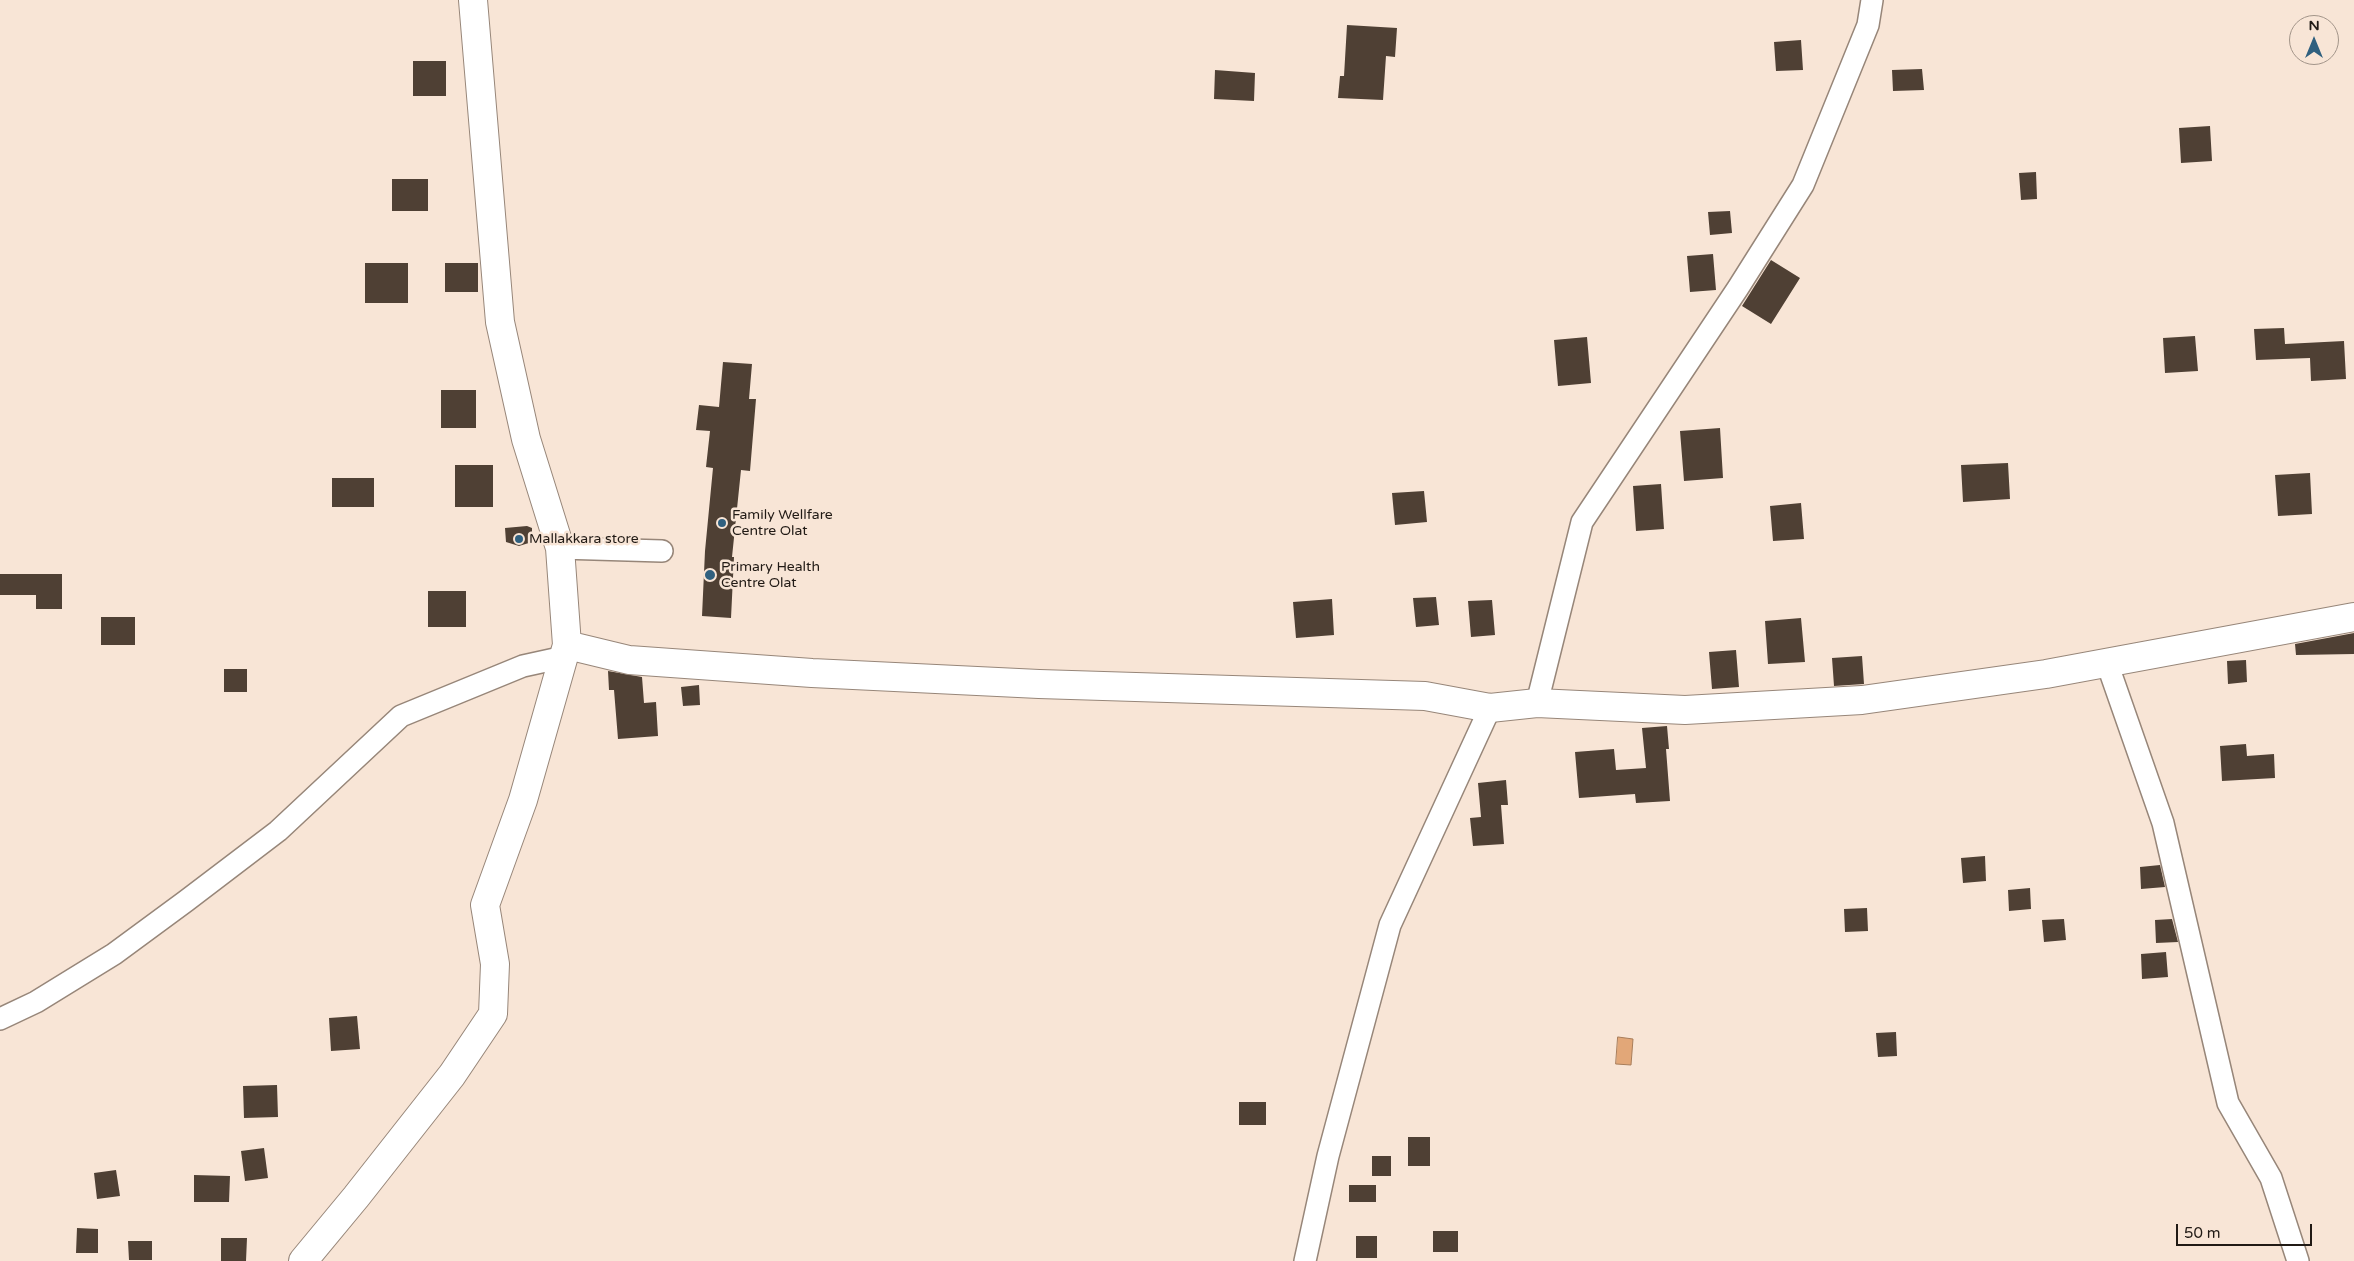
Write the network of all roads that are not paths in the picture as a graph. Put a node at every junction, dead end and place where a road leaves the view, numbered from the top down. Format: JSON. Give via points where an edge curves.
{"nodes":[{"id":1,"x":473,"y":0,"type":"edge"},
{"id":2,"x":1872,"y":0,"type":"edge"},
{"id":3,"x":560,"y":548,"type":"junction"},
{"id":4,"x":662,"y":551,"type":"dead end"},
{"id":5,"x":2354,"y":617,"type":"edge"},
{"id":6,"x":566,"y":651,"type":"junction"},
{"id":7,"x":2107,"y":663,"type":"junction"},
{"id":8,"x":1538,"y":703,"type":"junction"},
{"id":9,"x":1490,"y":708,"type":"junction"},
{"id":10,"x":0,"y":1019,"type":"edge"},
{"id":11,"x":303,"y":1261,"type":"edge"},
{"id":12,"x":1305,"y":1261,"type":"edge"},
{"id":13,"x":2298,"y":1261,"type":"edge"}],
"edges":[{"from":1,"to":3,"type":"street","via":[[500,322],[526,439]]},
{"from":2,"to":8,"type":"street","via":[[1868,25],[1803,185],[1582,522]]},
{"from":3,"to":4,"type":"street"},
{"from":3,"to":6,"type":"street"},
{"from":5,"to":7,"type":"street"},
{"from":6,"to":9,"type":"street","via":[[629,660],[812,673],[1425,696]]},
{"from":6,"to":10,"type":"street","via":[[400,716],[278,831],[216,878],[114,954],[36,1002]]},
{"from":6,"to":11,"type":"street","via":[[523,800],[485,905],[494,964],[493,1014],[452,1075]]},
{"from":7,"to":8,"type":"street","via":[[1862,700],[1685,710]]},
{"from":7,"to":13,"type":"street","via":[[2163,823],[2228,1103],[2271,1178]]},
{"from":8,"to":9,"type":"street"},
{"from":9,"to":12,"type":"street","via":[[1390,925],[1328,1156]]}]}
